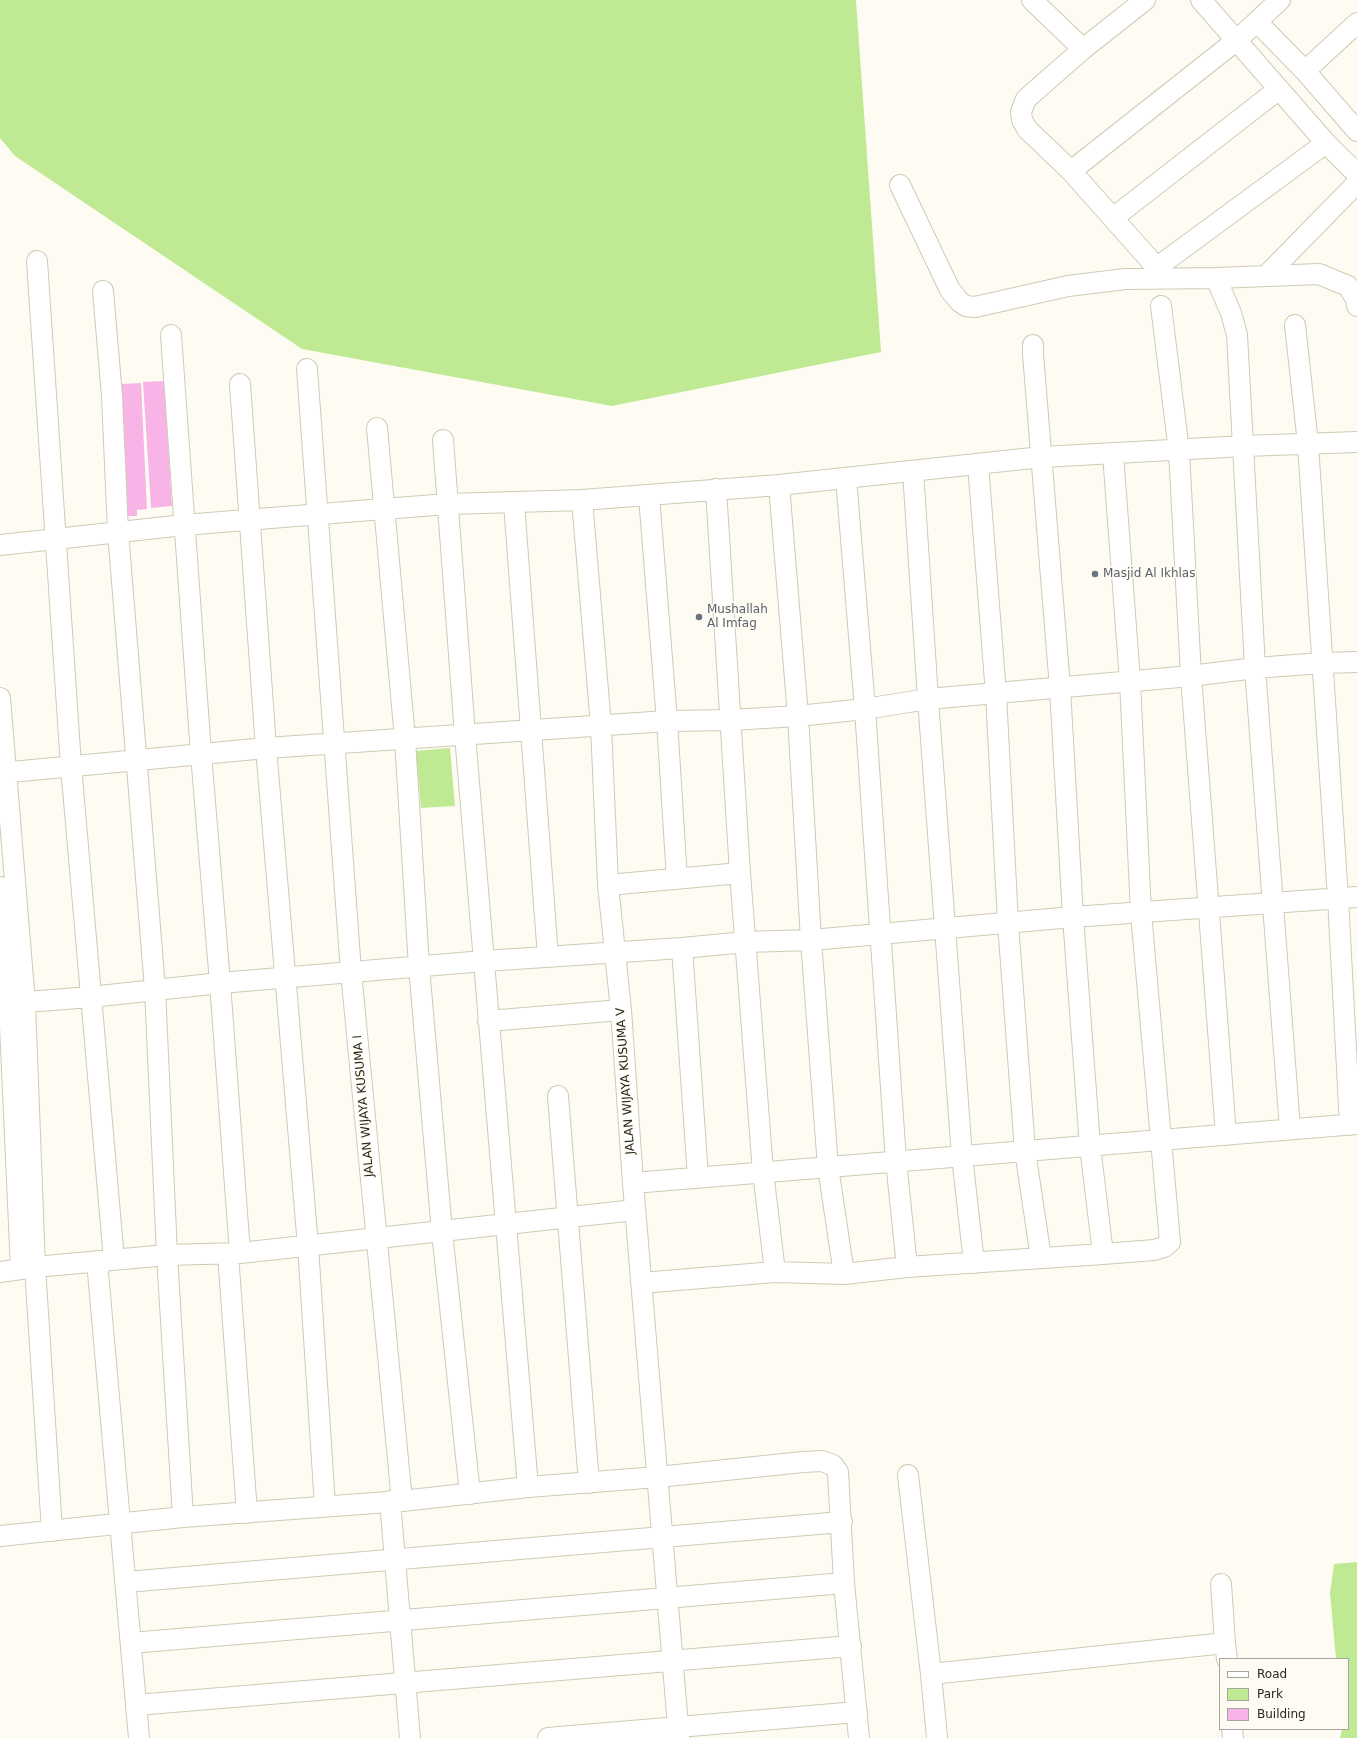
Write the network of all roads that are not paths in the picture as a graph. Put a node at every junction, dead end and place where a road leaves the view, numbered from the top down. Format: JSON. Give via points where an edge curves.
{"nodes":[{"id":1,"x":1032,"y":0,"type":"edge"},
{"id":2,"x":1144,"y":0,"type":"edge"},
{"id":3,"x":1201,"y":0,"type":"edge"},
{"id":4,"x":1280,"y":0,"type":"edge"},
{"id":5,"x":1257,"y":22,"type":"junction"},
{"id":6,"x":1357,"y":23,"type":"edge"},
{"id":7,"x":1237,"y":40,"type":"junction"},
{"id":8,"x":1083,"y":49,"type":"junction"},
{"id":9,"x":1306,"y":71,"type":"junction"},
{"id":10,"x":1279,"y":89,"type":"junction"},
{"id":11,"x":1354,"y":122,"type":"edge"},
{"id":12,"x":1326,"y":143,"type":"junction"},
{"id":13,"x":1071,"y":171,"type":"junction"},
{"id":14,"x":1357,"y":174,"type":"edge"},
{"id":15,"x":1357,"y":183,"type":"edge"},
{"id":16,"x":900,"y":185,"type":"dead end"},
{"id":17,"x":1113,"y":218,"type":"junction"},
{"id":18,"x":37,"y":261,"type":"dead end"},
{"id":19,"x":1161,"y":273,"type":"junction"},
{"id":20,"x":1266,"y":276,"type":"junction"},
{"id":21,"x":1216,"y":278,"type":"junction"},
{"id":22,"x":103,"y":291,"type":"dead end"},
{"id":23,"x":1357,"y":301,"type":"edge"},
{"id":24,"x":1161,"y":306,"type":"dead end"},
{"id":25,"x":1295,"y":325,"type":"dead end"},
{"id":26,"x":171,"y":334,"type":"dead end"},
{"id":27,"x":1033,"y":345,"type":"dead end"},
{"id":28,"x":307,"y":369,"type":"dead end"},
{"id":29,"x":240,"y":384,"type":"dead end"},
{"id":30,"x":377,"y":428,"type":"dead end"},
{"id":31,"x":443,"y":440,"type":"dead end"},
{"id":32,"x":1357,"y":442,"type":"edge"},
{"id":33,"x":1308,"y":444,"type":"junction"},
{"id":34,"x":1244,"y":446,"type":"junction"},
{"id":35,"x":1179,"y":451,"type":"junction"},
{"id":36,"x":1113,"y":454,"type":"junction"},
{"id":37,"x":1042,"y":457,"type":"junction"},
{"id":38,"x":978,"y":464,"type":"junction"},
{"id":39,"x":913,"y":471,"type":"junction"},
{"id":40,"x":846,"y":478,"type":"junction"},
{"id":41,"x":779,"y":485,"type":"junction"},
{"id":42,"x":716,"y":489,"type":"junction"},
{"id":43,"x":648,"y":496,"type":"junction"},
{"id":44,"x":582,"y":500,"type":"junction"},
{"id":45,"x":514,"y":503,"type":"junction"},
{"id":46,"x":448,"y":504,"type":"junction"},
{"id":47,"x":384,"y":509,"type":"junction"},
{"id":48,"x":317,"y":514,"type":"junction"},
{"id":49,"x":249,"y":520,"type":"junction"},
{"id":50,"x":184,"y":526,"type":"junction"},
{"id":51,"x":118,"y":532,"type":"junction"},
{"id":52,"x":56,"y":538,"type":"junction"},
{"id":53,"x":0,"y":545,"type":"edge"},
{"id":54,"x":1357,"y":662,"type":"edge"},
{"id":55,"x":1322,"y":663,"type":"junction"},
{"id":56,"x":1255,"y":668,"type":"junction"},
{"id":57,"x":1191,"y":676,"type":"junction"},
{"id":58,"x":1130,"y":681,"type":"junction"},
{"id":59,"x":1060,"y":688,"type":"junction"},
{"id":60,"x":996,"y":694,"type":"junction"},
{"id":61,"x":0,"y":698,"type":"edge"},
{"id":62,"x":928,"y":699,"type":"junction"},
{"id":63,"x":865,"y":709,"type":"junction"},
{"id":64,"x":798,"y":716,"type":"junction"},
{"id":65,"x":731,"y":720,"type":"junction"},
{"id":66,"x":666,"y":721,"type":"junction"},
{"id":67,"x":600,"y":726,"type":"junction"},
{"id":68,"x":531,"y":730,"type":"junction"},
{"id":69,"x":465,"y":735,"type":"junction"},
{"id":70,"x":405,"y":739,"type":"junction"},
{"id":71,"x":336,"y":744,"type":"junction"},
{"id":72,"x":266,"y":748,"type":"junction"},
{"id":73,"x":201,"y":754,"type":"junction"},
{"id":74,"x":137,"y":759,"type":"junction"},
{"id":75,"x":71,"y":766,"type":"junction"},
{"id":76,"x":4,"y":773,"type":"edge"},
{"id":77,"x":740,"y":873,"type":"junction"},
{"id":78,"x":677,"y":879,"type":"junction"},
{"id":79,"x":608,"y":884,"type":"junction"},
{"id":80,"x":0,"y":887,"type":"edge"},
{"id":81,"x":1348,"y":898,"type":"edge"},
{"id":82,"x":1274,"y":903,"type":"junction"},
{"id":83,"x":1210,"y":908,"type":"junction"},
{"id":84,"x":1141,"y":913,"type":"junction"},
{"id":85,"x":1073,"y":917,"type":"junction"},
{"id":86,"x":1008,"y":923,"type":"junction"},
{"id":87,"x":945,"y":929,"type":"junction"},
{"id":88,"x":880,"y":934,"type":"junction"},
{"id":89,"x":811,"y":940,"type":"junction"},
{"id":90,"x":746,"y":942,"type":"junction"},
{"id":91,"x":682,"y":948,"type":"junction"},
{"id":92,"x":614,"y":952,"type":"junction"},
{"id":93,"x":548,"y":957,"type":"junction"},
{"id":94,"x":484,"y":961,"type":"junction"},
{"id":95,"x":419,"y":967,"type":"junction"},
{"id":96,"x":352,"y":972,"type":"junction"},
{"id":97,"x":285,"y":978,"type":"junction"},
{"id":98,"x":220,"y":983,"type":"junction"},
{"id":99,"x":155,"y":989,"type":"junction"},
{"id":100,"x":91,"y":997,"type":"junction"},
{"id":101,"x":11,"y":1003,"type":"edge"},
{"id":102,"x":621,"y":1010,"type":"junction"},
{"id":103,"x":488,"y":1021,"type":"junction"},
{"id":104,"x":558,"y":1096,"type":"dead end"},
{"id":105,"x":1353,"y":1124,"type":"edge"},
{"id":106,"x":1290,"y":1129,"type":"junction"},
{"id":107,"x":1226,"y":1135,"type":"junction"},
{"id":108,"x":1162,"y":1140,"type":"junction"},
{"id":109,"x":1090,"y":1146,"type":"junction"},
{"id":110,"x":1025,"y":1151,"type":"junction"},
{"id":111,"x":962,"y":1156,"type":"junction"},
{"id":112,"x":896,"y":1161,"type":"junction"},
{"id":113,"x":828,"y":1167,"type":"junction"},
{"id":114,"x":762,"y":1172,"type":"junction"},
{"id":115,"x":698,"y":1177,"type":"junction"},
{"id":116,"x":633,"y":1183,"type":"junction"},
{"id":117,"x":635,"y":1210,"type":"junction"},
{"id":118,"x":568,"y":1218,"type":"junction"},
{"id":119,"x":506,"y":1224,"type":"junction"},
{"id":120,"x":442,"y":1232,"type":"junction"},
{"id":121,"x":377,"y":1239,"type":"junction"},
{"id":122,"x":308,"y":1246,"type":"junction"},
{"id":123,"x":234,"y":1253,"type":"junction"},
{"id":124,"x":1103,"y":1254,"type":"junction"},
{"id":125,"x":166,"y":1255,"type":"junction"},
{"id":126,"x":1041,"y":1258,"type":"junction"},
{"id":127,"x":106,"y":1261,"type":"junction"},
{"id":128,"x":974,"y":1263,"type":"junction"},
{"id":129,"x":907,"y":1267,"type":"junction"},
{"id":130,"x":28,"y":1268,"type":"junction"},
{"id":131,"x":0,"y":1272,"type":"edge"},
{"id":132,"x":775,"y":1272,"type":"junction"},
{"id":133,"x":844,"y":1274,"type":"junction"},
{"id":134,"x":641,"y":1283,"type":"junction"},
{"id":135,"x":908,"y":1475,"type":"dead end"},
{"id":136,"x":658,"y":1477,"type":"junction"},
{"id":137,"x":589,"y":1483,"type":"junction"},
{"id":138,"x":528,"y":1487,"type":"junction"},
{"id":139,"x":470,"y":1494,"type":"junction"},
{"id":140,"x":396,"y":1501,"type":"junction"},
{"id":141,"x":325,"y":1506,"type":"junction"},
{"id":142,"x":247,"y":1513,"type":"junction"},
{"id":143,"x":182,"y":1517,"type":"junction"},
{"id":144,"x":842,"y":1522,"type":"junction"},
{"id":145,"x":121,"y":1523,"type":"junction"},
{"id":146,"x":52,"y":1531,"type":"junction"},
{"id":147,"x":0,"y":1536,"type":"edge"},
{"id":148,"x":662,"y":1537,"type":"junction"},
{"id":149,"x":395,"y":1559,"type":"junction"},
{"id":150,"x":126,"y":1582,"type":"junction"},
{"id":151,"x":844,"y":1583,"type":"junction"},
{"id":152,"x":1221,"y":1584,"type":"dead end"},
{"id":153,"x":668,"y":1598,"type":"junction"},
{"id":154,"x":401,"y":1621,"type":"junction"},
{"id":155,"x":131,"y":1644,"type":"junction"},
{"id":156,"x":850,"y":1646,"type":"junction"},
{"id":157,"x":1226,"y":1651,"type":"edge"},
{"id":158,"x":673,"y":1661,"type":"junction"},
{"id":159,"x":931,"y":1674,"type":"junction"},
{"id":160,"x":406,"y":1683,"type":"junction"},
{"id":161,"x":136,"y":1705,"type":"junction"},
{"id":162,"x":857,"y":1712,"type":"junction"},
{"id":163,"x":679,"y":1732,"type":"edge"},
{"id":164,"x":139,"y":1738,"type":"edge"},
{"id":165,"x":410,"y":1738,"type":"edge"},
{"id":166,"x":548,"y":1738,"type":"edge"},
{"id":167,"x":859,"y":1738,"type":"edge"},
{"id":168,"x":937,"y":1738,"type":"edge"}],
"edges":[{"from":1,"to":8,"type":"street"},
{"from":2,"to":8,"type":"street"},
{"from":3,"to":7,"type":"street"},
{"from":4,"to":5,"type":"street"},
{"from":5,"to":7,"type":"street"},
{"from":5,"to":9,"type":"street"},
{"from":6,"to":9,"type":"street"},
{"from":7,"to":10,"type":"street"},
{"from":7,"to":13,"type":"street"},
{"from":8,"to":13,"type":"street","via":[[1026,99],[1021,112],[1027,129]]},
{"from":9,"to":11,"type":"street"},
{"from":10,"to":12,"type":"street"},
{"from":10,"to":17,"type":"street"},
{"from":12,"to":14,"type":"street"},
{"from":12,"to":19,"type":"street"},
{"from":13,"to":17,"type":"street"},
{"from":15,"to":20,"type":"street"},
{"from":16,"to":19,"type":"street","via":[[950,290],[966,306],[975,307],[1068,286]]},
{"from":17,"to":19,"type":"street"},
{"from":18,"to":52,"type":"street"},
{"from":19,"to":21,"type":"street"},
{"from":20,"to":21,"type":"street"},
{"from":20,"to":23,"type":"street","via":[[1324,274],[1348,286]]},
{"from":21,"to":34,"type":"street","via":[[1231,313],[1236,335]]},
{"from":22,"to":51,"type":"street","via":[[112,396]]},
{"from":24,"to":35,"type":"street"},
{"from":25,"to":33,"type":"street"},
{"from":26,"to":50,"type":"street"},
{"from":27,"to":37,"type":"street"},
{"from":28,"to":48,"type":"street","name":"JALAN WIJAYA KUSUMA I"},
{"from":29,"to":49,"type":"street"},
{"from":30,"to":47,"type":"street"},
{"from":31,"to":46,"type":"street"},
{"from":32,"to":33,"type":"street"},
{"from":33,"to":34,"type":"street"},
{"from":33,"to":55,"type":"street"},
{"from":34,"to":35,"type":"street"},
{"from":34,"to":56,"type":"street"},
{"from":35,"to":36,"type":"street"},
{"from":35,"to":57,"type":"street"},
{"from":36,"to":37,"type":"street"},
{"from":36,"to":58,"type":"street"},
{"from":37,"to":38,"type":"street"},
{"from":37,"to":59,"type":"street"},
{"from":38,"to":39,"type":"street"},
{"from":38,"to":60,"type":"street"},
{"from":39,"to":40,"type":"street"},
{"from":39,"to":62,"type":"street"},
{"from":40,"to":41,"type":"street"},
{"from":40,"to":63,"type":"street"},
{"from":41,"to":42,"type":"street"},
{"from":41,"to":64,"type":"street"},
{"from":42,"to":43,"type":"street"},
{"from":42,"to":65,"type":"street"},
{"from":43,"to":44,"type":"street"},
{"from":43,"to":66,"type":"street"},
{"from":44,"to":45,"type":"street"},
{"from":44,"to":67,"type":"street","name":"JALAN WIJAYA KUSUMA V"},
{"from":45,"to":46,"type":"street"},
{"from":45,"to":68,"type":"street"},
{"from":46,"to":47,"type":"street"},
{"from":46,"to":69,"type":"street"},
{"from":47,"to":48,"type":"street"},
{"from":47,"to":70,"type":"street"},
{"from":48,"to":49,"type":"street"},
{"from":48,"to":71,"type":"street","name":"JALAN WIJAYA KUSUMA I"},
{"from":49,"to":50,"type":"street"},
{"from":49,"to":72,"type":"street"},
{"from":50,"to":51,"type":"street"},
{"from":50,"to":73,"type":"street"},
{"from":51,"to":52,"type":"street"},
{"from":51,"to":74,"type":"street"},
{"from":52,"to":53,"type":"street"},
{"from":52,"to":75,"type":"street"},
{"from":54,"to":55,"type":"street"},
{"from":55,"to":56,"type":"street"},
{"from":55,"to":81,"type":"street"},
{"from":56,"to":57,"type":"street"},
{"from":56,"to":82,"type":"street"},
{"from":57,"to":58,"type":"street"},
{"from":57,"to":83,"type":"street"},
{"from":58,"to":59,"type":"street"},
{"from":58,"to":84,"type":"street"},
{"from":59,"to":60,"type":"street"},
{"from":59,"to":85,"type":"street"},
{"from":60,"to":62,"type":"street"},
{"from":60,"to":86,"type":"street"},
{"from":61,"to":76,"type":"street"},
{"from":62,"to":63,"type":"street"},
{"from":62,"to":87,"type":"street"},
{"from":63,"to":64,"type":"street"},
{"from":63,"to":88,"type":"street"},
{"from":64,"to":65,"type":"street"},
{"from":64,"to":89,"type":"street"},
{"from":65,"to":66,"type":"street"},
{"from":65,"to":77,"type":"street"},
{"from":66,"to":67,"type":"street"},
{"from":66,"to":78,"type":"street"},
{"from":67,"to":68,"type":"street"},
{"from":67,"to":79,"type":"street","name":"JALAN WIJAYA KUSUMA V"},
{"from":68,"to":69,"type":"street"},
{"from":68,"to":93,"type":"street"},
{"from":69,"to":70,"type":"street"},
{"from":69,"to":94,"type":"street"},
{"from":70,"to":71,"type":"street"},
{"from":70,"to":95,"type":"street"},
{"from":71,"to":72,"type":"street"},
{"from":71,"to":96,"type":"street","name":"JALAN WIJAYA KUSUMA I"},
{"from":72,"to":73,"type":"street"},
{"from":72,"to":97,"type":"street"},
{"from":73,"to":74,"type":"street"},
{"from":73,"to":98,"type":"street"},
{"from":74,"to":75,"type":"street"},
{"from":74,"to":99,"type":"street"},
{"from":75,"to":76,"type":"street"},
{"from":75,"to":100,"type":"street"},
{"from":76,"to":101,"type":"street"},
{"from":77,"to":78,"type":"street"},
{"from":77,"to":90,"type":"street"},
{"from":78,"to":79,"type":"street"},
{"from":79,"to":92,"type":"street","name":"JALAN WIJAYA KUSUMA V"},
{"from":80,"to":101,"type":"street"},
{"from":81,"to":82,"type":"street"},
{"from":81,"to":105,"type":"street"},
{"from":82,"to":83,"type":"street"},
{"from":82,"to":106,"type":"street"},
{"from":83,"to":84,"type":"street"},
{"from":83,"to":107,"type":"street"},
{"from":84,"to":85,"type":"street"},
{"from":84,"to":108,"type":"street"},
{"from":85,"to":86,"type":"street"},
{"from":85,"to":109,"type":"street"},
{"from":86,"to":87,"type":"street"},
{"from":86,"to":110,"type":"street"},
{"from":87,"to":88,"type":"street"},
{"from":87,"to":111,"type":"street"},
{"from":88,"to":89,"type":"street"},
{"from":88,"to":112,"type":"street"},
{"from":89,"to":90,"type":"street"},
{"from":89,"to":113,"type":"street"},
{"from":90,"to":91,"type":"street"},
{"from":90,"to":114,"type":"street"},
{"from":91,"to":92,"type":"street"},
{"from":91,"to":115,"type":"street"},
{"from":92,"to":93,"type":"street"},
{"from":92,"to":102,"type":"street","name":"JALAN WIJAYA KUSUMA V"},
{"from":93,"to":94,"type":"street"},
{"from":94,"to":95,"type":"street"},
{"from":94,"to":103,"type":"street"},
{"from":95,"to":96,"type":"street"},
{"from":95,"to":120,"type":"street"},
{"from":96,"to":97,"type":"street"},
{"from":96,"to":121,"type":"street","name":"JALAN WIJAYA KUSUMA I"},
{"from":97,"to":98,"type":"street"},
{"from":97,"to":122,"type":"street"},
{"from":98,"to":99,"type":"street"},
{"from":98,"to":123,"type":"street"},
{"from":99,"to":100,"type":"street"},
{"from":99,"to":125,"type":"street"},
{"from":100,"to":101,"type":"street"},
{"from":100,"to":127,"type":"street"},
{"from":101,"to":130,"type":"street"},
{"from":102,"to":103,"type":"street"},
{"from":102,"to":116,"type":"street","name":"JALAN WIJAYA KUSUMA V"},
{"from":103,"to":119,"type":"street"},
{"from":104,"to":118,"type":"street"},
{"from":105,"to":106,"type":"street"},
{"from":106,"to":107,"type":"street"},
{"from":107,"to":108,"type":"street"},
{"from":108,"to":109,"type":"street"},
{"from":108,"to":124,"type":"street","via":[[1170,1242],[1154,1250]]},
{"from":109,"to":110,"type":"street"},
{"from":109,"to":124,"type":"street"},
{"from":110,"to":111,"type":"street"},
{"from":110,"to":126,"type":"street"},
{"from":111,"to":112,"type":"street"},
{"from":111,"to":128,"type":"street"},
{"from":112,"to":113,"type":"street"},
{"from":112,"to":129,"type":"street"},
{"from":113,"to":114,"type":"street"},
{"from":113,"to":133,"type":"street"},
{"from":114,"to":115,"type":"street"},
{"from":114,"to":132,"type":"street"},
{"from":115,"to":116,"type":"street"},
{"from":116,"to":117,"type":"street","name":"JALAN WIJAYA KUSUMA V"},
{"from":117,"to":118,"type":"street"},
{"from":117,"to":134,"type":"street","name":"JALAN WIJAYA KUSUMA V"},
{"from":118,"to":119,"type":"street"},
{"from":118,"to":137,"type":"street"},
{"from":119,"to":120,"type":"street"},
{"from":119,"to":138,"type":"street"},
{"from":120,"to":121,"type":"street"},
{"from":120,"to":139,"type":"street"},
{"from":121,"to":122,"type":"street"},
{"from":121,"to":140,"type":"street","name":"JALAN WIJAYA KUSUMA I"},
{"from":122,"to":123,"type":"street"},
{"from":122,"to":141,"type":"street"},
{"from":123,"to":125,"type":"street"},
{"from":123,"to":142,"type":"street"},
{"from":124,"to":126,"type":"street"},
{"from":125,"to":127,"type":"street"},
{"from":125,"to":143,"type":"street"},
{"from":126,"to":128,"type":"street"},
{"from":127,"to":130,"type":"street"},
{"from":127,"to":145,"type":"street"},
{"from":128,"to":129,"type":"street"},
{"from":129,"to":133,"type":"street"},
{"from":130,"to":131,"type":"street"},
{"from":130,"to":146,"type":"street"},
{"from":132,"to":133,"type":"street"},
{"from":132,"to":134,"type":"street"},
{"from":134,"to":136,"type":"street","name":"JALAN WIJAYA KUSUMA V"},
{"from":135,"to":159,"type":"street"},
{"from":136,"to":137,"type":"street"},
{"from":136,"to":144,"type":"street","via":[[822,1461],[833,1465],[838,1472]]},
{"from":136,"to":148,"type":"street","name":"JALAN WIJAYA KUSUMA V"},
{"from":137,"to":138,"type":"street"},
{"from":138,"to":139,"type":"street"},
{"from":139,"to":140,"type":"street"},
{"from":140,"to":141,"type":"street"},
{"from":140,"to":149,"type":"street","name":"JALAN WIJAYA KUSUMA I"},
{"from":141,"to":142,"type":"street"},
{"from":142,"to":143,"type":"street"},
{"from":143,"to":145,"type":"street"},
{"from":144,"to":148,"type":"street"},
{"from":144,"to":151,"type":"street"},
{"from":145,"to":146,"type":"street"},
{"from":145,"to":150,"type":"street"},
{"from":146,"to":147,"type":"street"},
{"from":148,"to":149,"type":"street"},
{"from":148,"to":153,"type":"street","name":"JALAN WIJAYA KUSUMA V"},
{"from":149,"to":150,"type":"street"},
{"from":149,"to":154,"type":"street","name":"JALAN WIJAYA KUSUMA I"},
{"from":150,"to":155,"type":"street"},
{"from":151,"to":153,"type":"street"},
{"from":151,"to":156,"type":"street"},
{"from":152,"to":157,"type":"street"},
{"from":153,"to":154,"type":"street"},
{"from":153,"to":158,"type":"street","name":"JALAN WIJAYA KUSUMA V"},
{"from":154,"to":155,"type":"street"},
{"from":154,"to":160,"type":"street","name":"JALAN WIJAYA KUSUMA I"},
{"from":155,"to":161,"type":"street"},
{"from":156,"to":158,"type":"street"},
{"from":156,"to":162,"type":"street"},
{"from":157,"to":159,"type":"street"},
{"from":158,"to":160,"type":"street"},
{"from":158,"to":163,"type":"street","name":"JALAN WIJAYA KUSUMA V"},
{"from":159,"to":168,"type":"street"},
{"from":160,"to":161,"type":"street"},
{"from":160,"to":165,"type":"street","name":"JALAN WIJAYA KUSUMA I"},
{"from":161,"to":164,"type":"street"},
{"from":162,"to":163,"type":"street"},
{"from":162,"to":167,"type":"street"},
{"from":163,"to":166,"type":"street"}]}
